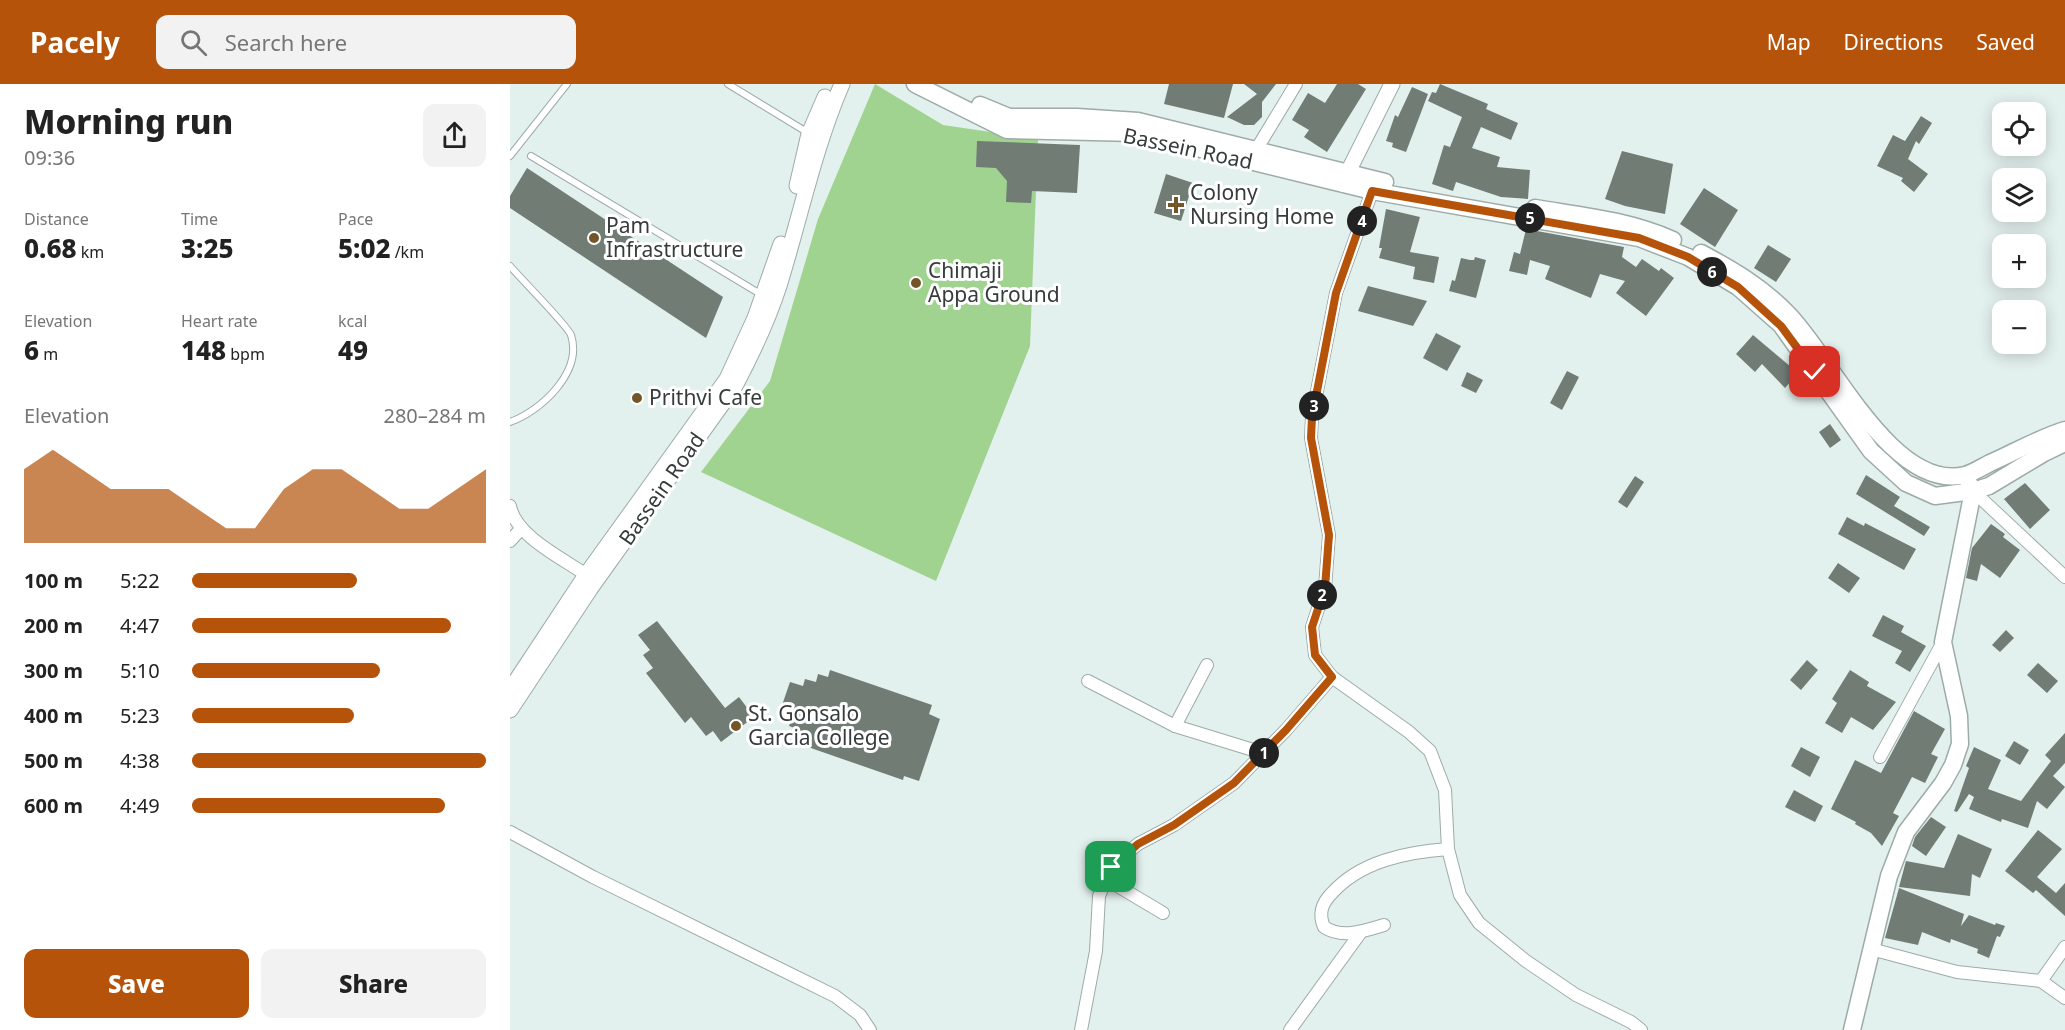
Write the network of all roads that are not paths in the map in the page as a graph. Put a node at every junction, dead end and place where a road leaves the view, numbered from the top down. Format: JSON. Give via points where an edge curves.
{"nodes":[{"id":1,"x":567,"y":84,"type":"edge"},
{"id":2,"x":728,"y":84,"type":"edge"},
{"id":3,"x":830,"y":84,"type":"edge"},
{"id":4,"x":842,"y":84,"type":"edge"},
{"id":5,"x":915,"y":84,"type":"edge"},
{"id":6,"x":932,"y":84,"type":"edge"},
{"id":7,"x":1296,"y":84,"type":"edge"},
{"id":8,"x":1389,"y":85,"type":"edge"},
{"id":9,"x":815,"y":137,"type":"junction"},
{"id":10,"x":510,"y":156,"type":"edge"},
{"id":11,"x":531,"y":156,"type":"dead end"},
{"id":12,"x":1253,"y":156,"type":"junction"},
{"id":13,"x":1345,"y":178,"type":"junction"},
{"id":14,"x":1374,"y":186,"type":"junction"},
{"id":15,"x":510,"y":266,"type":"edge"},
{"id":16,"x":763,"y":296,"type":"junction"},
{"id":17,"x":510,"y":422,"type":"edge"},
{"id":18,"x":2064,"y":434,"type":"edge"},
{"id":19,"x":1965,"y":475,"type":"junction"},
{"id":20,"x":1973,"y":491,"type":"junction"},
{"id":21,"x":510,"y":506,"type":"edge"},
{"id":22,"x":520,"y":530,"type":"junction"},
{"id":23,"x":510,"y":541,"type":"edge"},
{"id":24,"x":591,"y":578,"type":"junction"},
{"id":25,"x":2065,"y":578,"type":"edge"},
{"id":26,"x":1943,"y":642,"type":"junction"},
{"id":27,"x":1207,"y":665,"type":"dead end"},
{"id":28,"x":1332,"y":677,"type":"junction"},
{"id":29,"x":1088,"y":681,"type":"dead end"},
{"id":30,"x":510,"y":690,"type":"edge"},
{"id":31,"x":510,"y":710,"type":"edge"},
{"id":32,"x":1175,"y":726,"type":"junction"},
{"id":33,"x":1263,"y":753,"type":"junction"},
{"id":34,"x":1880,"y":757,"type":"dead end"},
{"id":35,"x":510,"y":832,"type":"edge"},
{"id":36,"x":1448,"y":849,"type":"junction"},
{"id":37,"x":1106,"y":879,"type":"junction"},
{"id":38,"x":1163,"y":914,"type":"dead end"},
{"id":39,"x":1384,"y":926,"type":"dead end"},
{"id":40,"x":1361,"y":932,"type":"junction"},
{"id":41,"x":2065,"y":946,"type":"edge"},
{"id":42,"x":1871,"y":949,"type":"junction"},
{"id":43,"x":2041,"y":981,"type":"junction"},
{"id":44,"x":2065,"y":998,"type":"edge"},
{"id":45,"x":870,"y":1030,"type":"edge"},
{"id":46,"x":1081,"y":1030,"type":"edge"},
{"id":47,"x":1290,"y":1030,"type":"edge"},
{"id":48,"x":1641,"y":1030,"type":"edge"},
{"id":49,"x":1852,"y":1030,"type":"edge"}],
"edges":[{"from":1,"to":10,"type":"lane"},
{"from":2,"to":9,"type":"lane"},
{"from":3,"to":9,"type":"street","name":"Bassein Road"},
{"from":4,"to":9,"type":"street","name":"Bassein Road"},
{"from":5,"to":12,"type":"main road","name":"Bassein Road","via":[[1007,130],[1136,133]]},
{"from":6,"to":12,"type":"main road","name":"Bassein Road","via":[[1009,117],[1138,121]]},
{"from":7,"to":12,"type":"street"},
{"from":8,"to":13,"type":"street"},
{"from":9,"to":16,"type":"street","name":"Bassein Road"},
{"from":9,"to":24,"type":"street","name":"Bassein Road","via":[[778,288],[749,359],[735,386]]},
{"from":11,"to":16,"type":"lane"},
{"from":12,"to":13,"type":"main road","name":"Bassein Road"},
{"from":13,"to":14,"type":"main road","name":"Bassein Road"},
{"from":14,"to":19,"type":"main road","name":"Bassein Road","via":[[1606,218],[1645,228],[1693,249],[1744,276],[1789,314],[1877,431],[1900,455],[1944,476]]},
{"from":14,"to":20,"type":"main road","name":"Bassein Road","via":[[1639,238],[1688,257],[1738,287],[1781,326],[1862,442],[1906,483],[1935,496]]},
{"from":14,"to":28,"type":"street","via":[[1336,293],[1312,417],[1311,438],[1329,535],[1325,588],[1312,627],[1315,655]]},
{"from":15,"to":17,"type":"lane","via":[[571,334],[573,355],[565,376],[545,400],[526,416]]},
{"from":16,"to":24,"type":"street","name":"Bassein Road","via":[[728,379]]},
{"from":18,"to":19,"type":"main road","via":[[2037,440]]},
{"from":18,"to":20,"type":"main road","name":"Bassein Road","via":[[2044,453],[1989,486]]},
{"from":19,"to":20,"type":"main road"},
{"from":20,"to":25,"type":"street"},
{"from":20,"to":26,"type":"main road"},
{"from":21,"to":22,"type":"street"},
{"from":22,"to":23,"type":"street"},
{"from":22,"to":24,"type":"street"},
{"from":24,"to":30,"type":"street","name":"Bassein Road"},
{"from":24,"to":31,"type":"street","name":"Bassein Road"},
{"from":26,"to":34,"type":"street"},
{"from":26,"to":42,"type":"main road","via":[[1959,716],[1960,744],[1944,783],[1906,832],[1889,876]]},
{"from":27,"to":32,"type":"street"},
{"from":28,"to":33,"type":"street"},
{"from":28,"to":36,"type":"street","via":[[1430,751],[1445,790]]},
{"from":29,"to":32,"type":"street"},
{"from":32,"to":33,"type":"street"},
{"from":33,"to":37,"type":"street","via":[[1234,783],[1174,825],[1138,844],[1111,867]]},
{"from":35,"to":45,"type":"street","via":[[835,996],[860,1015]]},
{"from":36,"to":40,"type":"street","via":[[1389,859],[1341,882],[1325,900],[1321,920],[1332,932]]},
{"from":36,"to":48,"type":"street","via":[[1460,896],[1479,923],[1576,995]]},
{"from":37,"to":38,"type":"street"},
{"from":37,"to":46,"type":"street","via":[[1099,896],[1096,951]]},
{"from":39,"to":40,"type":"street"},
{"from":40,"to":47,"type":"street"},
{"from":41,"to":43,"type":"street"},
{"from":42,"to":43,"type":"street","via":[[1957,972]]},
{"from":42,"to":49,"type":"main road"},
{"from":43,"to":44,"type":"street"}]}
